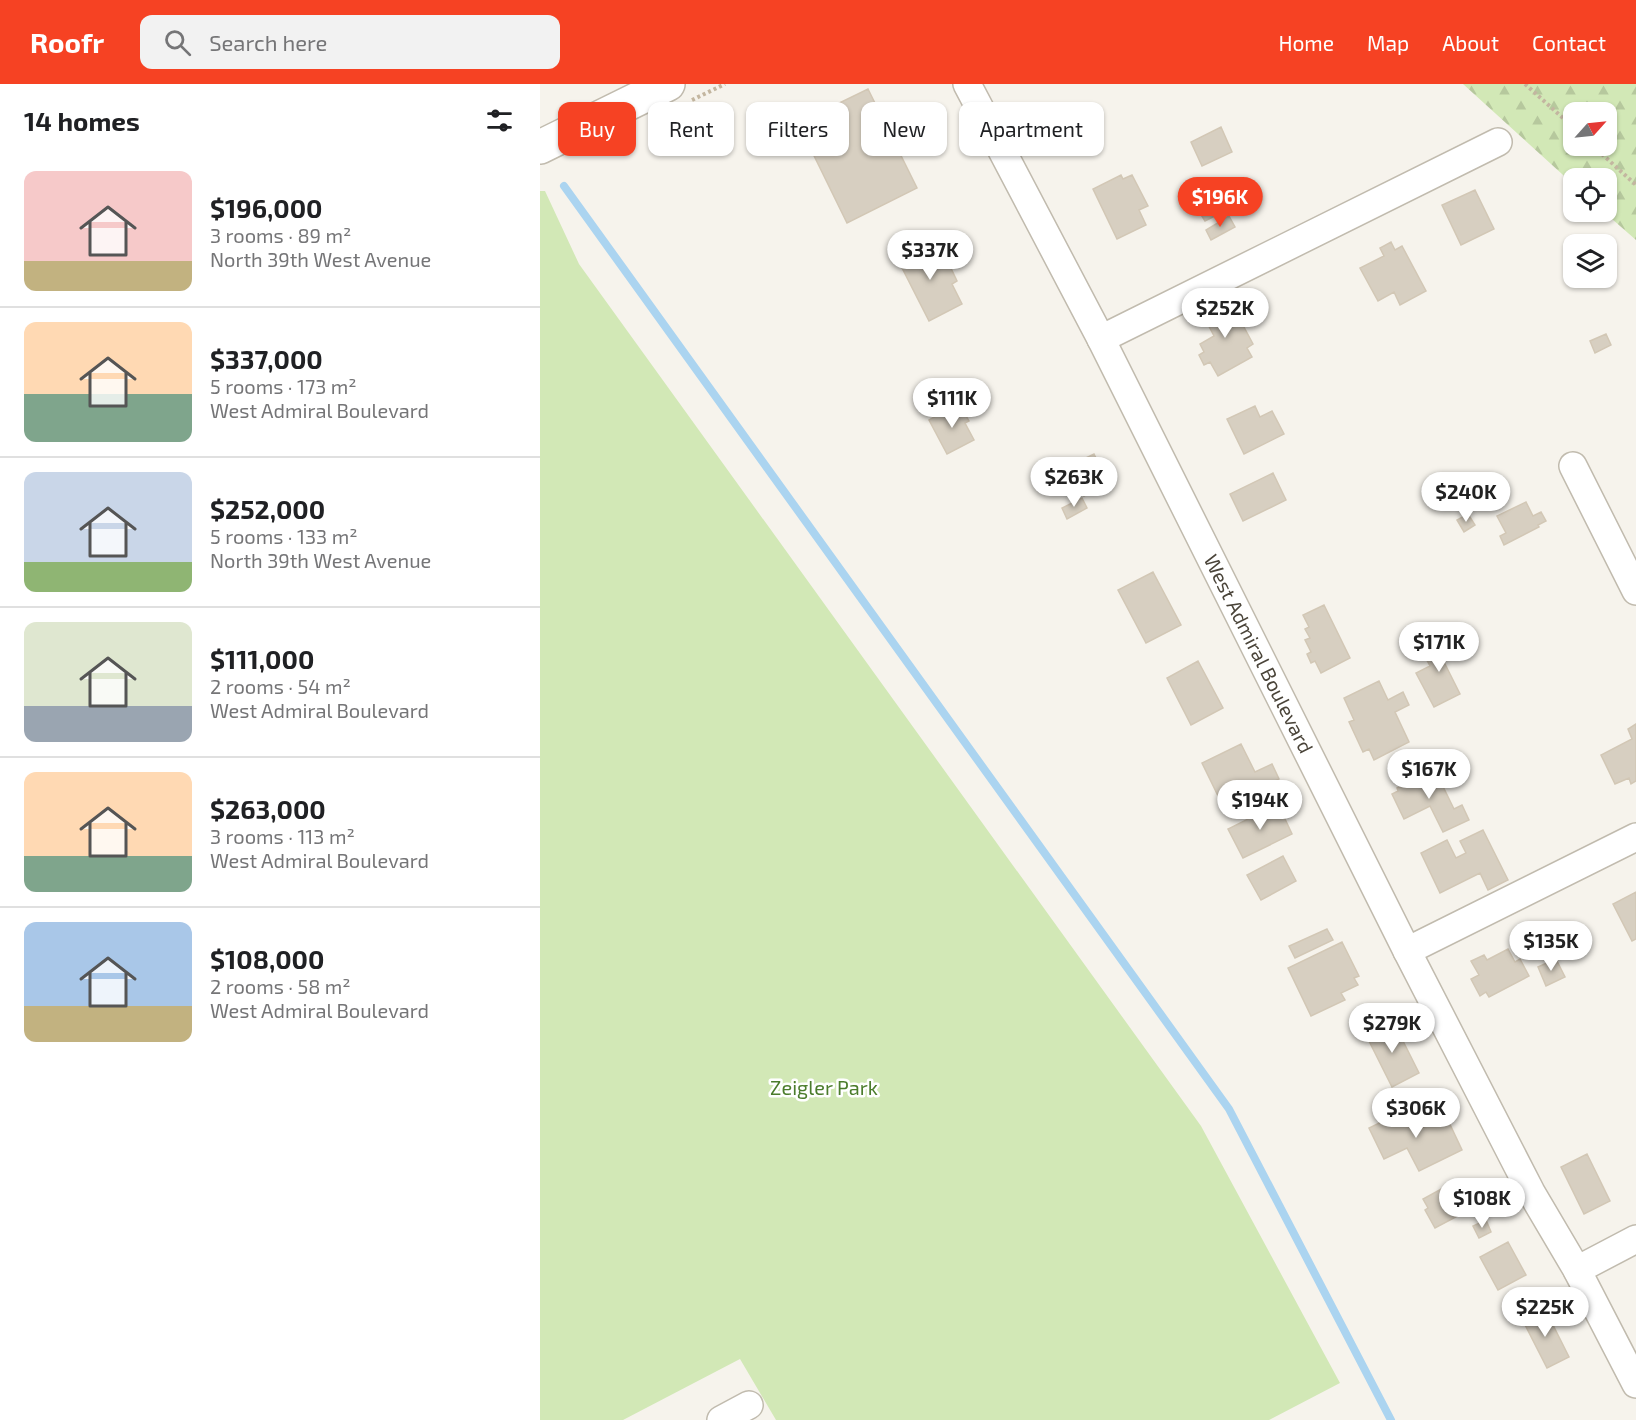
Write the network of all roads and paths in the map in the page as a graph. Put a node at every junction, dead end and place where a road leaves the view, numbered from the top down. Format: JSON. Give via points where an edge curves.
{"nodes":[{"id":1,"x":668,"y":84,"type":"edge"},
{"id":2,"x":967,"y":84,"type":"edge"},
{"id":3,"x":1525,"y":84,"type":"edge"},
{"id":4,"x":1563,"y":118,"type":"edge"},
{"id":5,"x":1498,"y":142,"type":"dead end"},
{"id":6,"x":540,"y":147,"type":"edge"},
{"id":7,"x":1604,"y":156,"type":"edge"},
{"id":8,"x":1636,"y":185,"type":"edge"},
{"id":9,"x":1101,"y":339,"type":"junction"},
{"id":10,"x":1573,"y":466,"type":"dead end"},
{"id":11,"x":1636,"y":591,"type":"edge"},
{"id":12,"x":1636,"y":837,"type":"edge"},
{"id":13,"x":1407,"y":951,"type":"junction"},
{"id":14,"x":1636,"y":1239,"type":"edge"},
{"id":15,"x":1576,"y":1270,"type":"junction"},
{"id":16,"x":1636,"y":1384,"type":"edge"},
{"id":17,"x":749,"y":1405,"type":"dead end"},
{"id":18,"x":721,"y":1420,"type":"edge"}],
"edges":[{"from":1,"to":6,"type":"street"},
{"from":2,"to":9,"type":"street","name":"West Admiral Boulevard"},
{"from":3,"to":4,"type":"path"},
{"from":5,"to":9,"type":"street"},
{"from":7,"to":8,"type":"path"},
{"from":9,"to":13,"type":"street","name":"West Admiral Boulevard"},
{"from":10,"to":11,"type":"street"},
{"from":12,"to":13,"type":"street"},
{"from":13,"to":15,"type":"street","name":"West Admiral Boulevard","via":[[1531,1192]]},
{"from":14,"to":15,"type":"street"},
{"from":15,"to":16,"type":"street","name":"West Admiral Boulevard"},
{"from":17,"to":18,"type":"street"}]}
